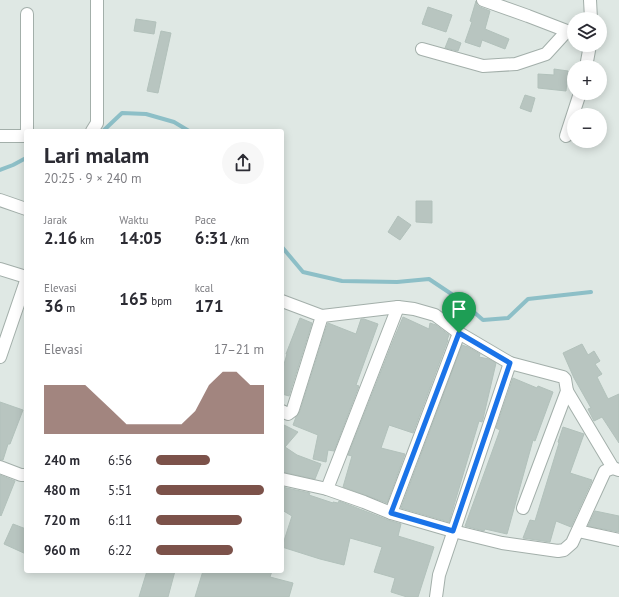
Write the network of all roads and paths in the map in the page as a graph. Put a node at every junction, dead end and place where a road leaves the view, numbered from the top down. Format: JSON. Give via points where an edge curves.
{"nodes":[{"id":1,"x":97,"y":0,"type":"edge"},
{"id":2,"x":483,"y":0,"type":"edge"},
{"id":3,"x":590,"y":0,"type":"edge"},
{"id":4,"x":591,"y":12,"type":"edge"},
{"id":5,"x":27,"y":14,"type":"dead end"},
{"id":6,"x":567,"y":31,"type":"edge"},
{"id":7,"x":567,"y":36,"type":"edge"},
{"id":8,"x":422,"y":49,"type":"dead end"},
{"id":9,"x":578,"y":100,"type":"edge"},
{"id":10,"x":27,"y":129,"type":"edge"},
{"id":11,"x":93,"y":129,"type":"edge"},
{"id":12,"x":0,"y":136,"type":"edge"},
{"id":13,"x":24,"y":136,"type":"edge"},
{"id":14,"x":566,"y":136,"type":"dead end"},
{"id":15,"x":0,"y":200,"type":"edge"},
{"id":16,"x":24,"y":208,"type":"edge"},
{"id":17,"x":0,"y":268,"type":"edge"},
{"id":18,"x":24,"y":276,"type":"edge"},
{"id":19,"x":24,"y":286,"type":"edge"},
{"id":20,"x":284,"y":302,"type":"edge"},
{"id":21,"x":398,"y":307,"type":"junction"},
{"id":22,"x":322,"y":316,"type":"junction"},
{"id":23,"x":459,"y":333,"type":"junction"},
{"id":24,"x":0,"y":357,"type":"edge"},
{"id":25,"x":510,"y":363,"type":"junction"},
{"id":26,"x":567,"y":391,"type":"junction"},
{"id":27,"x":284,"y":412,"type":"edge"},
{"id":28,"x":0,"y":467,"type":"edge"},
{"id":29,"x":616,"y":469,"type":"edge"},
{"id":30,"x":24,"y":475,"type":"edge"},
{"id":31,"x":284,"y":479,"type":"edge"},
{"id":32,"x":327,"y":489,"type":"junction"},
{"id":33,"x":523,"y":508,"type":"dead end"},
{"id":34,"x":391,"y":513,"type":"junction"},
{"id":35,"x":453,"y":531,"type":"junction"},
{"id":36,"x":578,"y":531,"type":"junction"},
{"id":37,"x":619,"y":540,"type":"edge"},
{"id":38,"x":436,"y":597,"type":"edge"}],
"edges":[{"from":1,"to":11,"type":"street","via":[[97,124]]},
{"from":2,"to":6,"type":"street"},
{"from":3,"to":4,"type":"street"},
{"from":5,"to":10,"type":"street"},
{"from":7,"to":8,"type":"street","via":[[546,54],[516,64],[483,66]]},
{"from":9,"to":14,"type":"street"},
{"from":12,"to":13,"type":"street"},
{"from":15,"to":16,"type":"street"},
{"from":17,"to":18,"type":"street"},
{"from":19,"to":24,"type":"street"},
{"from":20,"to":22,"type":"street"},
{"from":21,"to":22,"type":"street"},
{"from":21,"to":23,"type":"street","via":[[435,315]]},
{"from":21,"to":32,"type":"street"},
{"from":22,"to":27,"type":"street","via":[[292,411],[288,414]]},
{"from":23,"to":25,"type":"street"},
{"from":23,"to":34,"type":"street"},
{"from":25,"to":26,"type":"street","via":[[562,376]]},
{"from":25,"to":35,"type":"street"},
{"from":26,"to":29,"type":"street"},
{"from":26,"to":33,"type":"street"},
{"from":28,"to":30,"type":"street"},
{"from":29,"to":36,"type":"street","via":[[605,470]]},
{"from":31,"to":32,"type":"street"},
{"from":32,"to":34,"type":"street"},
{"from":34,"to":35,"type":"street"},
{"from":35,"to":36,"type":"street","via":[[502,544],[558,551],[570,546]]},
{"from":35,"to":38,"type":"street","via":[[439,575]]},
{"from":36,"to":37,"type":"street"}]}
